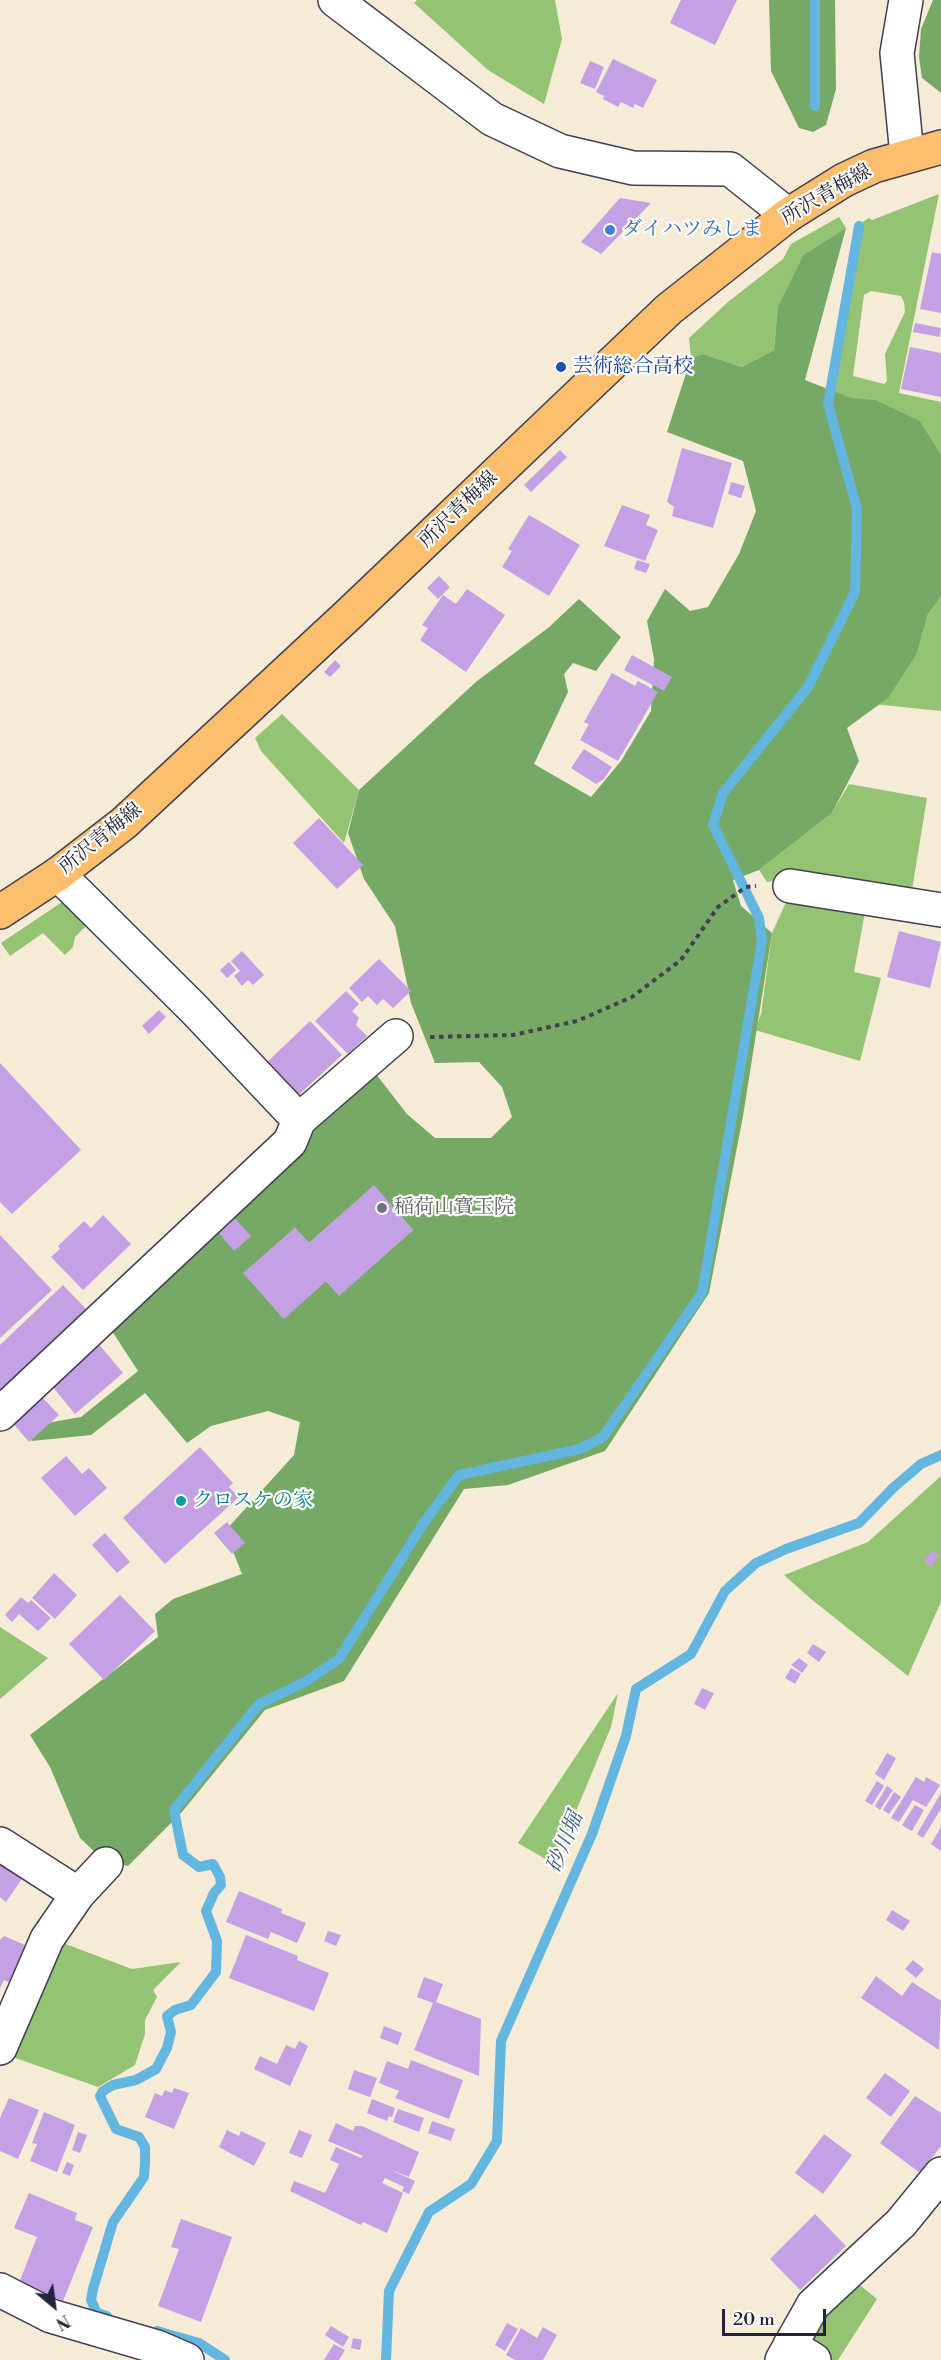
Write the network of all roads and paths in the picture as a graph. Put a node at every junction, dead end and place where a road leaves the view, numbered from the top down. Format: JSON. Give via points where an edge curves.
{"nodes":[{"id":1,"x":335,"y":0,"type":"edge"},
{"id":2,"x":906,"y":0,"type":"edge"},
{"id":3,"x":941,"y":147,"type":"edge"},
{"id":4,"x":907,"y":155,"type":"junction"},
{"id":5,"x":788,"y":215,"type":"junction"},
{"id":6,"x":58,"y":874,"type":"junction"},
{"id":7,"x":790,"y":886,"type":"dead end"},
{"id":8,"x":744,"y":888,"type":"dead end"},
{"id":9,"x":941,"y":910,"type":"edge"},
{"id":10,"x":0,"y":912,"type":"edge"},
{"id":11,"x":396,"y":1036,"type":"joint"},
{"id":12,"x":299,"y":1120,"type":"junction"},
{"id":13,"x":0,"y":1414,"type":"edge"},
{"id":14,"x":0,"y":1844,"type":"edge"},
{"id":15,"x":106,"y":1864,"type":"dead end"},
{"id":16,"x":78,"y":1894,"type":"junction"},
{"id":17,"x":4,"y":2028,"type":"edge"},
{"id":18,"x":941,"y":2174,"type":"edge"},
{"id":19,"x":0,"y":2290,"type":"edge"},
{"id":20,"x":795,"y":2355,"type":"edge"},
{"id":21,"x":187,"y":2360,"type":"edge"}],
"edges":[{"from":1,"to":5,"type":"street","via":[[492,119],[561,151],[633,168],[730,169]]},
{"from":2,"to":4,"type":"street","via":[[897,53]]},
{"from":3,"to":4,"type":"main road","name":"所沢青梅線"},
{"from":4,"to":5,"type":"main road","name":"所沢青梅線","via":[[844,180]]},
{"from":5,"to":6,"type":"main road","name":"所沢青梅線","via":[[669,309],[246,711],[124,823]]},
{"from":6,"to":10,"type":"main road","name":"所沢青梅線"},
{"from":6,"to":12,"type":"street"},
{"from":7,"to":9,"type":"street"},
{"from":8,"to":11,"type":"path","via":[[718,907],[681,960],[632,996],[577,1021],[513,1035]]},
{"from":11,"to":12,"type":"street"},
{"from":12,"to":13,"type":"street","via":[[290,1142]]},
{"from":14,"to":16,"type":"street"},
{"from":15,"to":16,"type":"street"},
{"from":16,"to":17,"type":"street","via":[[47,1939]]},
{"from":18,"to":20,"type":"street","via":[[901,2223],[813,2305]]},
{"from":19,"to":21,"type":"street","via":[[51,2316],[157,2347]]}]}
